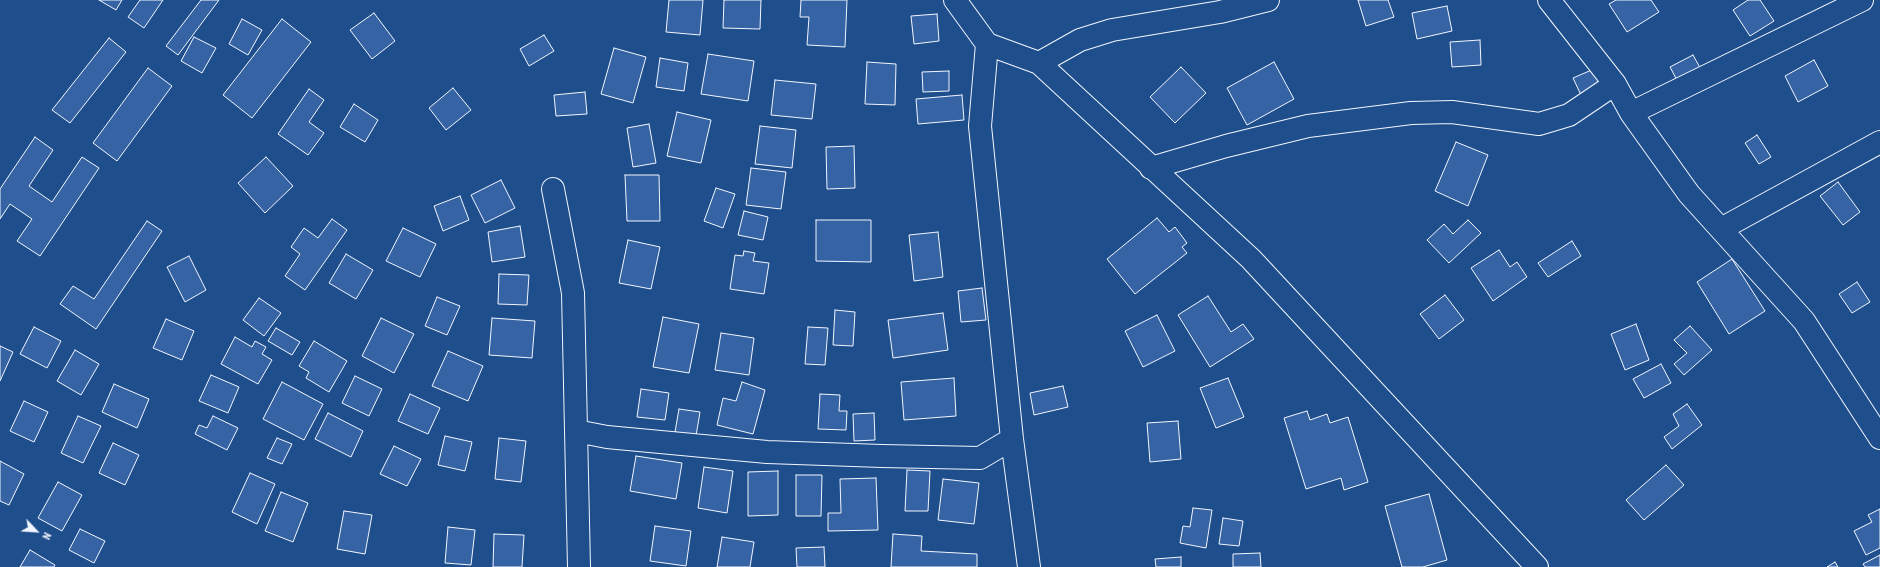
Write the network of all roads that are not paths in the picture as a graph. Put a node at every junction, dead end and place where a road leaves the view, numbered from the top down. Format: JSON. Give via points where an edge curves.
{"nodes":[{"id":1,"x":955,"y":0,"type":"edge"},
{"id":2,"x":1268,"y":0,"type":"edge"},
{"id":3,"x":1549,"y":0,"type":"edge"},
{"id":4,"x":1862,"y":0,"type":"edge"},
{"id":5,"x":987,"y":44,"type":"junction"},
{"id":6,"x":1039,"y":63,"type":"junction"},
{"id":7,"x":1615,"y":84,"type":"junction"},
{"id":8,"x":1631,"y":113,"type":"junction"},
{"id":9,"x":1880,"y":142,"type":"edge"},
{"id":10,"x":1151,"y":168,"type":"junction"},
{"id":11,"x":553,"y":189,"type":"dead end"},
{"id":12,"x":1721,"y":229,"type":"junction"},
{"id":13,"x":576,"y":431,"type":"junction"},
{"id":14,"x":1012,"y":438,"type":"junction"},
{"id":15,"x":1880,"y":438,"type":"edge"},
{"id":16,"x":579,"y":567,"type":"edge"},
{"id":17,"x":1029,"y":567,"type":"edge"},
{"id":18,"x":1537,"y":567,"type":"edge"}],
"edges":[{"from":1,"to":5,"type":"street"},
{"from":2,"to":6,"type":"street","via":[[1220,12],[1112,30],[1080,40]]},
{"from":3,"to":7,"type":"street"},
{"from":4,"to":8,"type":"street"},
{"from":5,"to":6,"type":"street"},
{"from":5,"to":14,"type":"street","via":[[980,126]]},
{"from":6,"to":10,"type":"street"},
{"from":7,"to":8,"type":"street"},
{"from":7,"to":10,"type":"street","via":[[1569,115],[1539,124],[1452,112],[1411,113],[1308,126]]},
{"from":8,"to":12,"type":"street","via":[[1689,194]]},
{"from":9,"to":12,"type":"street"},
{"from":10,"to":18,"type":"street","via":[[1251,259]]},
{"from":11,"to":13,"type":"street","via":[[573,293]]},
{"from":12,"to":15,"type":"street","via":[[1804,321]]},
{"from":13,"to":14,"type":"street","via":[[607,437],[767,452],[980,458]]},
{"from":13,"to":16,"type":"street"},
{"from":14,"to":17,"type":"street"}]}
